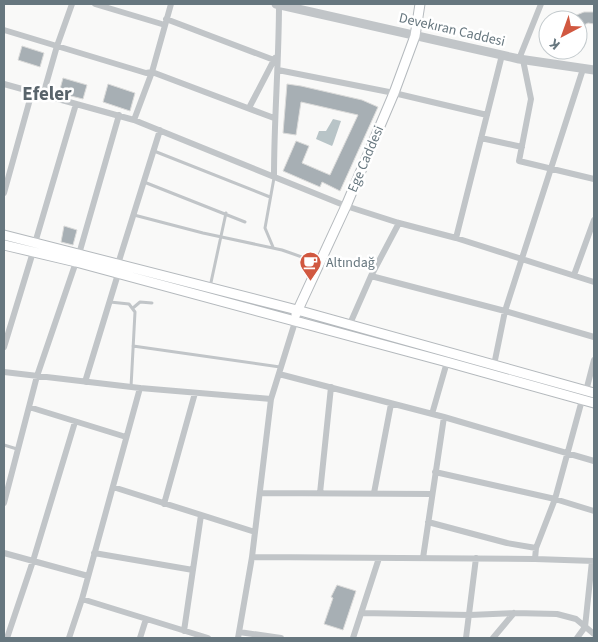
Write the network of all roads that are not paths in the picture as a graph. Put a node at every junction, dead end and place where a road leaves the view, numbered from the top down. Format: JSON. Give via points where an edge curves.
{"nodes":[{"id":1,"x":72,"y":4,"type":"edge"},
{"id":2,"x":95,"y":4,"type":"edge"},
{"id":3,"x":171,"y":4,"type":"edge"},
{"id":4,"x":278,"y":4,"type":"edge"},
{"id":5,"x":420,"y":4,"type":"edge"},
{"id":6,"x":541,"y":4,"type":"edge"},
{"id":7,"x":165,"y":22,"type":"junction"},
{"id":8,"x":4,"y":30,"type":"edge"},
{"id":9,"x":415,"y":36,"type":"junction"},
{"id":10,"x":57,"y":46,"type":"junction"},
{"id":11,"x":278,"y":52,"type":"junction"},
{"id":12,"x":502,"y":55,"type":"junction"},
{"id":13,"x":521,"y":59,"type":"junction"},
{"id":14,"x":274,"y":60,"type":"junction"},
{"id":15,"x":583,"y":69,"type":"junction"},
{"id":16,"x":278,"y":70,"type":"junction"},
{"id":17,"x":594,"y":70,"type":"edge"},
{"id":18,"x":152,"y":72,"type":"junction"},
{"id":19,"x":4,"y":84,"type":"edge"},
{"id":20,"x":32,"y":92,"type":"junction"},
{"id":21,"x":394,"y":93,"type":"junction"},
{"id":22,"x":43,"y":95,"type":"junction"},
{"id":23,"x":76,"y":104,"type":"junction"},
{"id":24,"x":249,"y":108,"type":"junction"},
{"id":25,"x":118,"y":115,"type":"junction"},
{"id":26,"x":487,"y":115,"type":"junction"},
{"id":27,"x":274,"y":118,"type":"junction"},
{"id":28,"x":134,"y":120,"type":"junction"},
{"id":29,"x":160,"y":130,"type":"junction"},
{"id":30,"x":481,"y":138,"type":"junction"},
{"id":31,"x":522,"y":147,"type":"junction"},
{"id":32,"x":154,"y":151,"type":"junction"},
{"id":33,"x":552,"y":168,"type":"junction"},
{"id":34,"x":274,"y":176,"type":"junction"},
{"id":35,"x":594,"y":180,"type":"edge"},
{"id":36,"x":144,"y":182,"type":"junction"},
{"id":37,"x":4,"y":193,"type":"edge"},
{"id":38,"x":270,"y":197,"type":"junction"},
{"id":39,"x":346,"y":206,"type":"junction"},
{"id":40,"x":226,"y":213,"type":"junction"},
{"id":41,"x":134,"y":215,"type":"junction"},
{"id":42,"x":594,"y":220,"type":"edge"},
{"id":43,"x":245,"y":222,"type":"dead end"},
{"id":44,"x":399,"y":224,"type":"junction"},
{"id":45,"x":4,"y":235,"type":"edge"},
{"id":46,"x":221,"y":237,"type":"junction"},
{"id":47,"x":456,"y":238,"type":"junction"},
{"id":48,"x":4,"y":245,"type":"edge"},
{"id":49,"x":34,"y":248,"type":"junction"},
{"id":50,"x":273,"y":248,"type":"junction"},
{"id":51,"x":78,"y":258,"type":"junction"},
{"id":52,"x":523,"y":260,"type":"junction"},
{"id":53,"x":319,"y":263,"type":"junction"},
{"id":54,"x":118,"y":269,"type":"junction"},
{"id":55,"x":574,"y":275,"type":"junction"},
{"id":56,"x":371,"y":276,"type":"junction"},
{"id":57,"x":594,"y":282,"type":"edge"},
{"id":58,"x":210,"y":288,"type":"junction"},
{"id":59,"x":109,"y":302,"type":"junction"},
{"id":60,"x":152,"y":303,"type":"dead end"},
{"id":61,"x":133,"y":308,"type":"junction"},
{"id":62,"x":297,"y":310,"type":"junction"},
{"id":63,"x":505,"y":311,"type":"junction"},
{"id":64,"x":295,"y":322,"type":"junction"},
{"id":65,"x":349,"y":326,"type":"junction"},
{"id":66,"x":594,"y":337,"type":"edge"},
{"id":67,"x":4,"y":346,"type":"edge"},
{"id":68,"x":133,"y":346,"type":"junction"},
{"id":69,"x":594,"y":360,"type":"edge"},
{"id":70,"x":447,"y":362,"type":"junction"},
{"id":71,"x":494,"y":365,"type":"junction"},
{"id":72,"x":281,"y":367,"type":"junction"},
{"id":73,"x":4,"y":372,"type":"edge"},
{"id":74,"x":279,"y":374,"type":"junction"},
{"id":75,"x":37,"y":376,"type":"junction"},
{"id":76,"x":85,"y":382,"type":"junction"},
{"id":77,"x":131,"y":387,"type":"junction"},
{"id":78,"x":332,"y":387,"type":"junction"},
{"id":79,"x":140,"y":388,"type":"junction"},
{"id":80,"x":195,"y":393,"type":"junction"},
{"id":81,"x":587,"y":395,"type":"edge"},
{"id":82,"x":271,"y":400,"type":"junction"},
{"id":83,"x":392,"y":404,"type":"junction"},
{"id":84,"x":594,"y":404,"type":"edge"},
{"id":85,"x":29,"y":407,"type":"junction"},
{"id":86,"x":432,"y":414,"type":"junction"},
{"id":87,"x":444,"y":417,"type":"junction"},
{"id":88,"x":76,"y":422,"type":"junction"},
{"id":89,"x":126,"y":437,"type":"junction"},
{"id":90,"x":4,"y":445,"type":"edge"},
{"id":91,"x":18,"y":450,"type":"junction"},
{"id":92,"x":566,"y":453,"type":"junction"},
{"id":93,"x":594,"y":461,"type":"edge"},
{"id":94,"x":435,"y":472,"type":"junction"},
{"id":95,"x":112,"y":487,"type":"junction"},
{"id":96,"x":260,"y":493,"type":"junction"},
{"id":97,"x":320,"y":493,"type":"junction"},
{"id":98,"x":374,"y":493,"type":"junction"},
{"id":99,"x":432,"y":494,"type":"junction"},
{"id":100,"x":555,"y":499,"type":"junction"},
{"id":101,"x":4,"y":503,"type":"edge"},
{"id":102,"x":164,"y":504,"type":"junction"},
{"id":103,"x":594,"y":511,"type":"edge"},
{"id":104,"x":201,"y":515,"type":"junction"},
{"id":105,"x":428,"y":522,"type":"junction"},
{"id":106,"x":255,"y":532,"type":"junction"},
{"id":107,"x":536,"y":548,"type":"junction"},
{"id":108,"x":4,"y":553,"type":"edge"},
{"id":109,"x":94,"y":553,"type":"junction"},
{"id":110,"x":252,"y":557,"type":"junction"},
{"id":111,"x":379,"y":558,"type":"junction"},
{"id":112,"x":423,"y":558,"type":"junction"},
{"id":113,"x":476,"y":558,"type":"junction"},
{"id":114,"x":535,"y":559,"type":"junction"},
{"id":115,"x":33,"y":561,"type":"junction"},
{"id":116,"x":593,"y":561,"type":"edge"},
{"id":117,"x":192,"y":570,"type":"junction"},
{"id":118,"x":88,"y":576,"type":"junction"},
{"id":119,"x":82,"y":599,"type":"junction"},
{"id":120,"x":361,"y":613,"type":"junction"},
{"id":121,"x":514,"y":613,"type":"junction"},
{"id":122,"x":470,"y":615,"type":"junction"},
{"id":123,"x":146,"y":619,"type":"junction"},
{"id":124,"x":585,"y":627,"type":"junction"},
{"id":125,"x":7,"y":629,"type":"edge"},
{"id":126,"x":184,"y":631,"type":"junction"},
{"id":127,"x":594,"y":634,"type":"edge"},
{"id":128,"x":239,"y":635,"type":"edge"},
{"id":129,"x":7,"y":638,"type":"edge"},
{"id":130,"x":69,"y":638,"type":"edge"},
{"id":131,"x":140,"y":638,"type":"edge"},
{"id":132,"x":208,"y":638,"type":"edge"},
{"id":133,"x":281,"y":638,"type":"edge"},
{"id":134,"x":355,"y":638,"type":"edge"},
{"id":135,"x":466,"y":638,"type":"edge"},
{"id":136,"x":494,"y":638,"type":"edge"},
{"id":137,"x":577,"y":638,"type":"edge"}],
"edges":[{"from":1,"to":10,"type":"street"},
{"from":2,"to":7,"type":"street"},
{"from":3,"to":7,"type":"street"},
{"from":4,"to":9,"type":"street","name":"Devekıran Caddesi"},
{"from":4,"to":11,"type":"street"},
{"from":5,"to":9,"type":"main road","name":"Ege Caddesi"},
{"from":6,"to":13,"type":"street"},
{"from":7,"to":14,"type":"street"},
{"from":7,"to":18,"type":"street"},
{"from":8,"to":10,"type":"street"},
{"from":9,"to":12,"type":"street","name":"Devekıran Caddesi"},
{"from":9,"to":21,"type":"main road","name":"Ege Caddesi"},
{"from":10,"to":18,"type":"street"},
{"from":10,"to":22,"type":"street"},
{"from":11,"to":14,"type":"street"},
{"from":11,"to":16,"type":"street"},
{"from":12,"to":13,"type":"street","name":"Devekıran Caddesi"},
{"from":12,"to":26,"type":"street"},
{"from":13,"to":15,"type":"street","name":"Devekıran Caddesi"},
{"from":13,"to":31,"type":"street","via":[[531,99]]},
{"from":14,"to":24,"type":"street"},
{"from":15,"to":17,"type":"street","name":"Devekıran Caddesi"},
{"from":15,"to":33,"type":"street"},
{"from":16,"to":21,"type":"street"},
{"from":16,"to":27,"type":"street"},
{"from":18,"to":24,"type":"street"},
{"from":18,"to":28,"type":"street"},
{"from":19,"to":20,"type":"street"},
{"from":20,"to":22,"type":"street"},
{"from":20,"to":37,"type":"street"},
{"from":21,"to":26,"type":"street"},
{"from":21,"to":39,"type":"main road","name":"Ege Caddesi"},
{"from":22,"to":23,"type":"street"},
{"from":23,"to":25,"type":"street"},
{"from":23,"to":49,"type":"street"},
{"from":24,"to":27,"type":"street"},
{"from":25,"to":28,"type":"street"},
{"from":25,"to":51,"type":"street"},
{"from":26,"to":30,"type":"street"},
{"from":27,"to":34,"type":"street"},
{"from":28,"to":29,"type":"street"},
{"from":29,"to":32,"type":"street"},
{"from":29,"to":34,"type":"street"},
{"from":30,"to":31,"type":"street"},
{"from":30,"to":47,"type":"street"},
{"from":31,"to":33,"type":"street","via":[[520,161]]},
{"from":32,"to":36,"type":"street"},
{"from":32,"to":38,"type":"lane"},
{"from":33,"to":35,"type":"street"},
{"from":33,"to":52,"type":"street"},
{"from":34,"to":38,"type":"lane"},
{"from":34,"to":39,"type":"street"},
{"from":36,"to":40,"type":"lane"},
{"from":36,"to":41,"type":"street"},
{"from":38,"to":50,"type":"lane","via":[[265,228]]},
{"from":39,"to":44,"type":"street"},
{"from":39,"to":53,"type":"main road","name":"Ege Caddesi"},
{"from":40,"to":43,"type":"lane"},
{"from":40,"to":46,"type":"lane"},
{"from":41,"to":46,"type":"lane"},
{"from":41,"to":54,"type":"street"},
{"from":42,"to":55,"type":"street"},
{"from":44,"to":47,"type":"street"},
{"from":44,"to":56,"type":"street"},
{"from":45,"to":49,"type":"main road"},
{"from":46,"to":50,"type":"lane"},
{"from":46,"to":58,"type":"lane"},
{"from":47,"to":52,"type":"street"},
{"from":48,"to":49,"type":"main road"},
{"from":49,"to":51,"type":"main road"},
{"from":49,"to":67,"type":"street"},
{"from":50,"to":53,"type":"lane"},
{"from":51,"to":54,"type":"main road"},
{"from":51,"to":75,"type":"street"},
{"from":52,"to":55,"type":"street"},
{"from":52,"to":63,"type":"street"},
{"from":53,"to":62,"type":"main road","name":"Ege Caddesi"},
{"from":54,"to":58,"type":"main road"},
{"from":54,"to":59,"type":"street"},
{"from":54,"to":64,"type":"main road"},
{"from":55,"to":57,"type":"street"},
{"from":56,"to":63,"type":"street"},
{"from":56,"to":65,"type":"street"},
{"from":58,"to":62,"type":"main road"},
{"from":59,"to":61,"type":"lane","via":[[128,304]]},
{"from":59,"to":76,"type":"street"},
{"from":60,"to":61,"type":"lane","via":[[140,302]]},
{"from":61,"to":68,"type":"lane"},
{"from":62,"to":64,"type":"main road","name":"Ege Caddesi"},
{"from":62,"to":65,"type":"main road"},
{"from":63,"to":66,"type":"street"},
{"from":63,"to":71,"type":"street"},
{"from":64,"to":70,"type":"main road"},
{"from":64,"to":72,"type":"street"},
{"from":65,"to":71,"type":"main road"},
{"from":68,"to":72,"type":"lane"},
{"from":68,"to":77,"type":"lane"},
{"from":69,"to":81,"type":"street"},
{"from":70,"to":81,"type":"main road"},
{"from":70,"to":86,"type":"street"},
{"from":71,"to":81,"type":"main road"},
{"from":72,"to":74,"type":"street"},
{"from":73,"to":75,"type":"street"},
{"from":74,"to":78,"type":"street"},
{"from":74,"to":82,"type":"street"},
{"from":75,"to":76,"type":"street"},
{"from":75,"to":85,"type":"street"},
{"from":76,"to":77,"type":"street"},
{"from":77,"to":79,"type":"street"},
{"from":78,"to":83,"type":"street"},
{"from":78,"to":97,"type":"street"},
{"from":79,"to":80,"type":"street"},
{"from":79,"to":89,"type":"street"},
{"from":80,"to":82,"type":"street"},
{"from":80,"to":102,"type":"street"},
{"from":81,"to":84,"type":"main road"},
{"from":81,"to":92,"type":"street"},
{"from":82,"to":96,"type":"street"},
{"from":83,"to":86,"type":"street"},
{"from":83,"to":98,"type":"street"},
{"from":85,"to":88,"type":"street"},
{"from":85,"to":91,"type":"street"},
{"from":86,"to":87,"type":"street"},
{"from":87,"to":92,"type":"street"},
{"from":87,"to":94,"type":"street"},
{"from":88,"to":89,"type":"street"},
{"from":88,"to":115,"type":"street"},
{"from":89,"to":95,"type":"street"},
{"from":90,"to":91,"type":"lane"},
{"from":91,"to":101,"type":"street"},
{"from":92,"to":93,"type":"street"},
{"from":92,"to":100,"type":"street"},
{"from":94,"to":99,"type":"street"},
{"from":94,"to":100,"type":"street"},
{"from":95,"to":102,"type":"street"},
{"from":95,"to":109,"type":"street"},
{"from":96,"to":97,"type":"street"},
{"from":96,"to":106,"type":"street"},
{"from":97,"to":98,"type":"street"},
{"from":98,"to":99,"type":"street"},
{"from":99,"to":105,"type":"street"},
{"from":100,"to":103,"type":"street"},
{"from":100,"to":107,"type":"street"},
{"from":102,"to":104,"type":"street"},
{"from":104,"to":106,"type":"street"},
{"from":104,"to":117,"type":"street"},
{"from":105,"to":107,"type":"street"},
{"from":105,"to":112,"type":"street"},
{"from":106,"to":110,"type":"street"},
{"from":107,"to":114,"type":"street"},
{"from":108,"to":115,"type":"street"},
{"from":109,"to":117,"type":"street"},
{"from":109,"to":118,"type":"street"},
{"from":110,"to":111,"type":"street"},
{"from":110,"to":128,"type":"street"},
{"from":111,"to":112,"type":"street"},
{"from":111,"to":120,"type":"street"},
{"from":112,"to":113,"type":"street"},
{"from":113,"to":114,"type":"street"},
{"from":113,"to":122,"type":"street"},
{"from":114,"to":116,"type":"street"},
{"from":115,"to":118,"type":"street"},
{"from":115,"to":125,"type":"street"},
{"from":116,"to":124,"type":"street"},
{"from":117,"to":126,"type":"street"},
{"from":118,"to":119,"type":"street"},
{"from":119,"to":123,"type":"street"},
{"from":119,"to":130,"type":"street"},
{"from":120,"to":122,"type":"street"},
{"from":120,"to":134,"type":"street"},
{"from":121,"to":122,"type":"street"},
{"from":121,"to":124,"type":"street","via":[[557,614],[576,619]]},
{"from":121,"to":136,"type":"street"},
{"from":122,"to":135,"type":"street"},
{"from":123,"to":126,"type":"street"},
{"from":123,"to":131,"type":"street"},
{"from":124,"to":127,"type":"street"},
{"from":124,"to":137,"type":"street"},
{"from":125,"to":129,"type":"street"},
{"from":126,"to":132,"type":"street"},
{"from":128,"to":133,"type":"street"}]}
